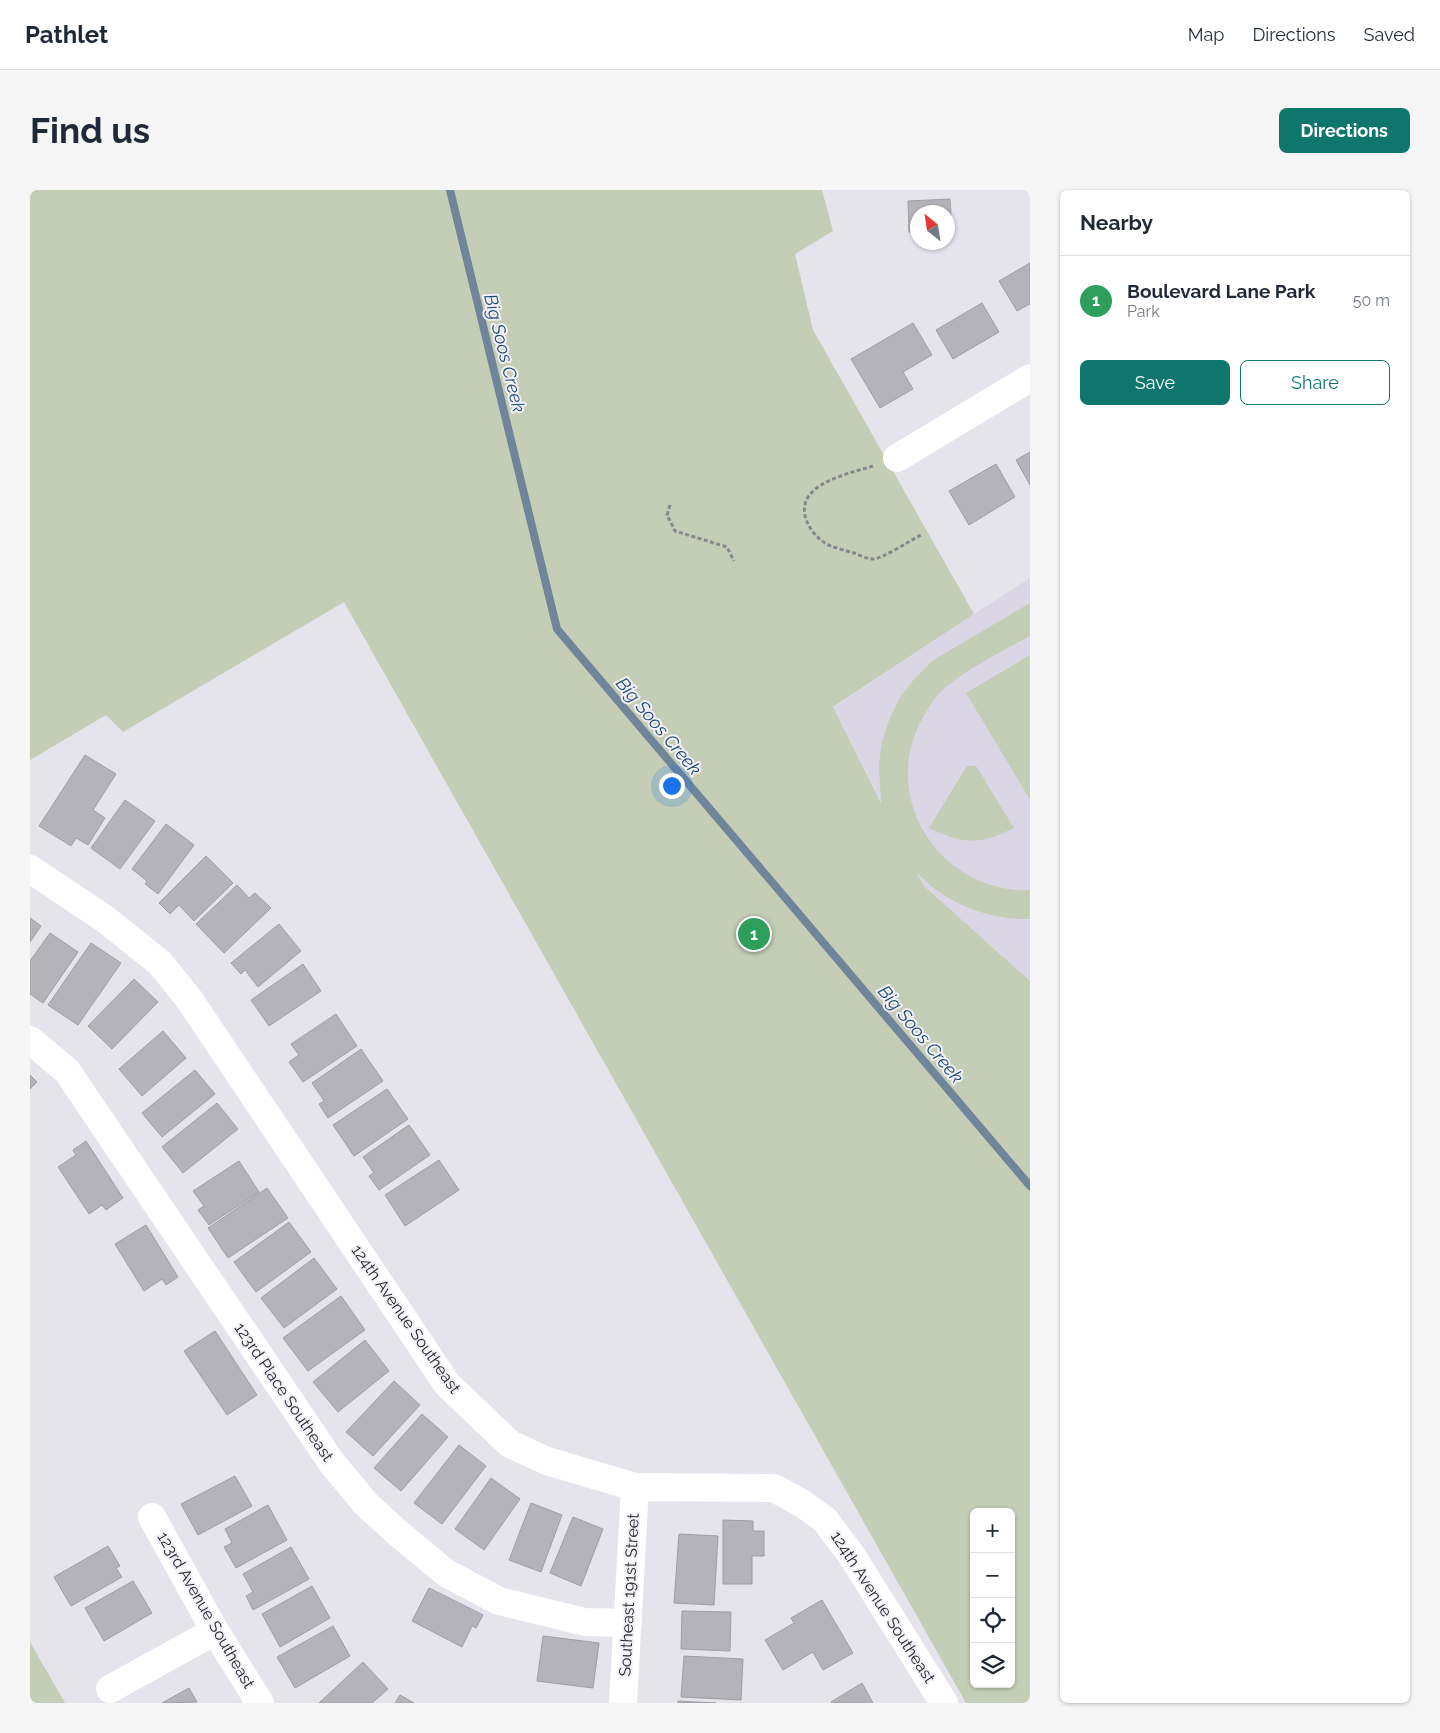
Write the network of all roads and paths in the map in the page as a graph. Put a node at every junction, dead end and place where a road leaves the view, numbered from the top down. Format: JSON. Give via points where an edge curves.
{"nodes":[{"id":1,"x":1030,"y":378,"type":"edge"},
{"id":2,"x":898,"y":458,"type":"joint"},
{"id":3,"x":670,"y":505,"type":"dead end"},
{"id":4,"x":921,"y":535,"type":"dead end"},
{"id":5,"x":734,"y":562,"type":"dead end"},
{"id":6,"x":30,"y":869,"type":"edge"},
{"id":7,"x":30,"y":1040,"type":"edge"},
{"id":8,"x":636,"y":1487,"type":"junction"},
{"id":9,"x":152,"y":1517,"type":"dead end"},
{"id":10,"x":628,"y":1624,"type":"junction"},
{"id":11,"x":215,"y":1631,"type":"junction"},
{"id":12,"x":110,"y":1690,"type":"dead end"},
{"id":13,"x":260,"y":1703,"type":"edge"},
{"id":14,"x":623,"y":1703,"type":"edge"},
{"id":15,"x":944,"y":1703,"type":"edge"}],
"edges":[{"from":1,"to":2,"type":"street"},
{"from":2,"to":4,"type":"path","via":[[822,486],[809,496],[804,516],[816,536],[826,544],[872,559]]},
{"from":3,"to":5,"type":"path","via":[[667,515],[675,531],[727,547]]},
{"from":6,"to":8,"type":"street","name":"124th Avenue Southeast","via":[[105,919],[166,970],[189,999],[447,1384],[510,1444],[547,1461]]},
{"from":7,"to":10,"type":"street","name":"123rd Place Southeast","via":[[67,1071],[332,1463],[366,1504],[446,1573],[499,1601],[585,1622]]},
{"from":8,"to":10,"type":"street","name":"Southeast 191st Street"},
{"from":8,"to":15,"type":"street","name":"124th Avenue Southeast","via":[[774,1488],[803,1504],[825,1520],[852,1556]]},
{"from":9,"to":11,"type":"street","name":"123rd Avenue Southeast"},
{"from":10,"to":14,"type":"street","name":"Southeast 191st Street"},
{"from":11,"to":12,"type":"street"},
{"from":11,"to":13,"type":"street","name":"123rd Avenue Southeast"}]}
